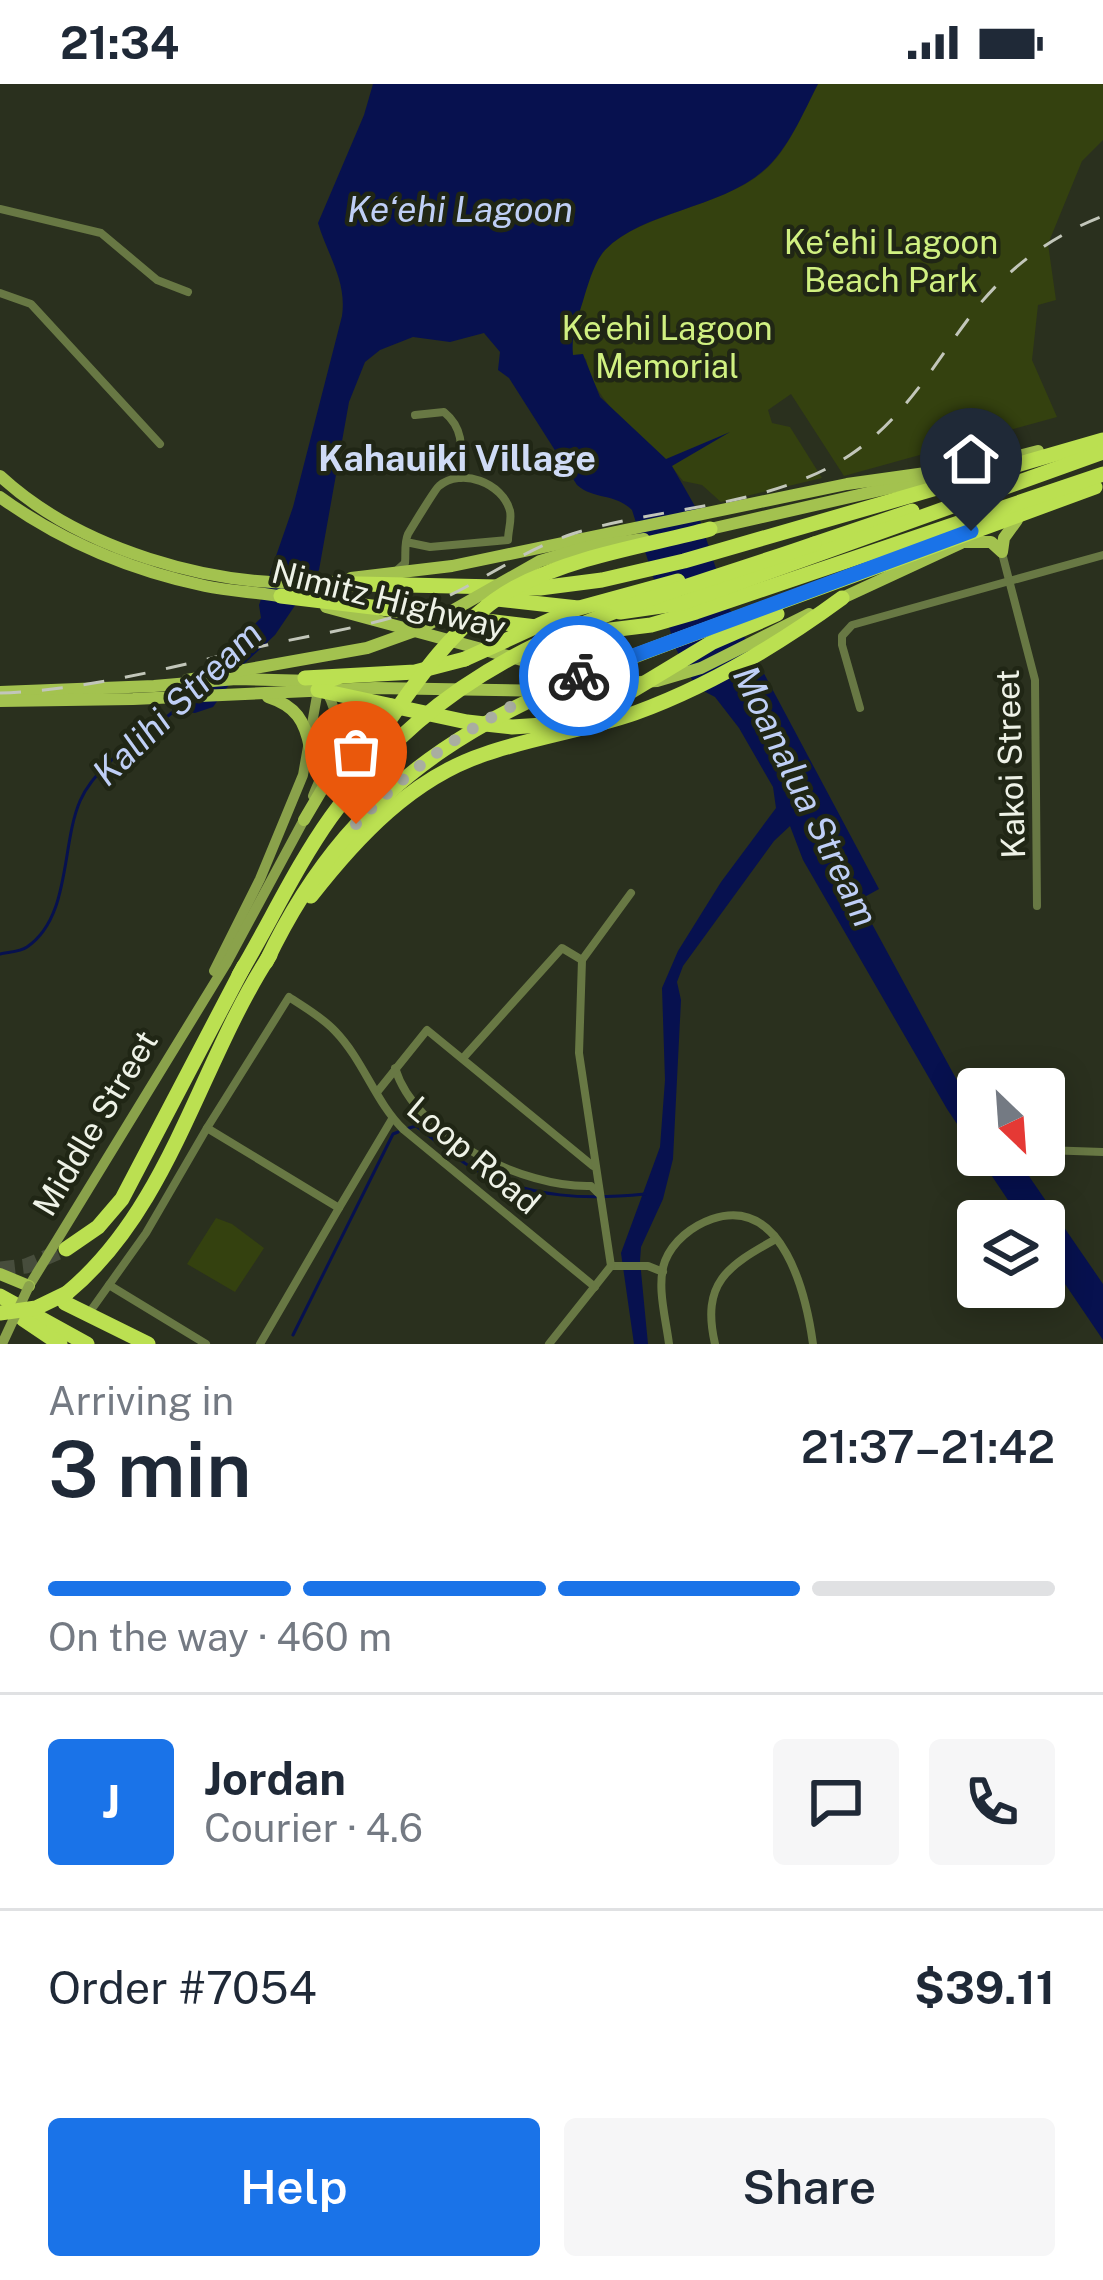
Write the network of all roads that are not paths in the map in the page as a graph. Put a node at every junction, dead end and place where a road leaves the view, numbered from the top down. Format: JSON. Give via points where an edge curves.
{"nodes":[{"id":1,"x":0,"y":208,"type":"edge"},
{"id":2,"x":188,"y":292,"type":"dead end"},
{"id":3,"x":0,"y":293,"type":"edge"},
{"id":4,"x":415,"y":416,"type":"dead end"},
{"id":5,"x":1103,"y":437,"type":"edge"},
{"id":6,"x":160,"y":444,"type":"dead end"},
{"id":7,"x":1103,"y":451,"type":"edge"},
{"id":8,"x":1103,"y":474,"type":"edge"},
{"id":9,"x":3,"y":477,"type":"edge"},
{"id":10,"x":460,"y":478,"type":"junction"},
{"id":11,"x":1103,"y":487,"type":"edge"},
{"id":12,"x":0,"y":497,"type":"edge"},
{"id":13,"x":812,"y":498,"type":"junction"},
{"id":14,"x":1017,"y":520,"type":"junction"},
{"id":15,"x":710,"y":530,"type":"junction"},
{"id":16,"x":406,"y":542,"type":"junction"},
{"id":17,"x":964,"y":542,"type":"junction"},
{"id":18,"x":814,"y":544,"type":"junction"},
{"id":19,"x":1002,"y":552,"type":"junction"},
{"id":20,"x":912,"y":554,"type":"junction"},
{"id":21,"x":1103,"y":555,"type":"edge"},
{"id":22,"x":407,"y":556,"type":"junction"},
{"id":23,"x":424,"y":569,"type":"junction"},
{"id":24,"x":393,"y":573,"type":"junction"},
{"id":25,"x":1010,"y":580,"type":"junction"},
{"id":26,"x":237,"y":584,"type":"junction"},
{"id":27,"x":420,"y":587,"type":"junction"},
{"id":28,"x":311,"y":595,"type":"junction"},
{"id":29,"x":281,"y":596,"type":"joint"},
{"id":30,"x":842,"y":598,"type":"junction"},
{"id":31,"x":380,"y":681,"type":"junction"},
{"id":32,"x":189,"y":682,"type":"junction"},
{"id":33,"x":319,"y":687,"type":"junction"},
{"id":34,"x":621,"y":688,"type":"junction"},
{"id":35,"x":249,"y":694,"type":"junction"},
{"id":36,"x":0,"y":696,"type":"edge"},
{"id":37,"x":359,"y":698,"type":"junction"},
{"id":38,"x":391,"y":706,"type":"junction"},
{"id":39,"x":860,"y":708,"type":"dead end"},
{"id":40,"x":310,"y":748,"type":"junction"},
{"id":41,"x":338,"y":766,"type":"junction"},
{"id":42,"x":304,"y":820,"type":"junction"},
{"id":43,"x":631,"y":892,"type":"dead end"},
{"id":44,"x":1037,"y":906,"type":"dead end"},
{"id":45,"x":582,"y":960,"type":"junction"},
{"id":46,"x":266,"y":962,"type":"junction"},
{"id":47,"x":239,"y":975,"type":"junction"},
{"id":48,"x":204,"y":997,"type":"junction"},
{"id":49,"x":464,"y":1058,"type":"junction"},
{"id":50,"x":395,"y":1068,"type":"junction"},
{"id":51,"x":378,"y":1091,"type":"junction"},
{"id":52,"x":392,"y":1119,"type":"junction"},
{"id":53,"x":207,"y":1127,"type":"junction"},
{"id":54,"x":1065,"y":1151,"type":"edge"},
{"id":55,"x":1103,"y":1152,"type":"edge"},
{"id":56,"x":595,"y":1168,"type":"junction"},
{"id":57,"x":600,"y":1198,"type":"junction"},
{"id":58,"x":339,"y":1208,"type":"junction"},
{"id":59,"x":776,"y":1238,"type":"junction"},
{"id":60,"x":66,"y":1249,"type":"tunnel mouth"},
{"id":61,"x":615,"y":1266,"type":"junction"},
{"id":62,"x":663,"y":1272,"type":"junction"},
{"id":63,"x":0,"y":1274,"type":"edge"},
{"id":64,"x":109,"y":1285,"type":"junction"},
{"id":65,"x":595,"y":1287,"type":"junction"},
{"id":66,"x":36,"y":1289,"type":"junction"},
{"id":67,"x":0,"y":1296,"type":"edge"},
{"id":68,"x":66,"y":1298,"type":"junction"},
{"id":69,"x":0,"y":1311,"type":"edge"},
{"id":70,"x":88,"y":1314,"type":"junction"},
{"id":71,"x":2,"y":1344,"type":"edge"},
{"id":72,"x":60,"y":1344,"type":"edge"},
{"id":73,"x":86,"y":1344,"type":"edge"},
{"id":74,"x":148,"y":1344,"type":"edge"},
{"id":75,"x":206,"y":1344,"type":"edge"},
{"id":76,"x":260,"y":1344,"type":"edge"},
{"id":77,"x":549,"y":1344,"type":"edge"},
{"id":78,"x":669,"y":1344,"type":"edge"},
{"id":79,"x":716,"y":1344,"type":"edge"},
{"id":80,"x":813,"y":1344,"type":"edge"}],
"edges":[{"from":1,"to":2,"type":"street","via":[[101,233],[157,280]]},
{"from":3,"to":6,"type":"street","via":[[32,304]]},
{"from":4,"to":10,"type":"street","via":[[444,412],[457,425]]},
{"from":5,"to":13,"type":"main road"},
{"from":5,"to":27,"type":"highway","bridge":true,"via":[[626,576],[540,588]]},
{"from":7,"to":18,"type":"highway"},
{"from":7,"to":27,"type":"highway","bridge":true,"via":[[650,610],[556,607]]},
{"from":8,"to":28,"type":"highway","via":[[696,612],[606,632]]},
{"from":9,"to":26,"type":"main road","name":"Nimitz Highway","via":[[121,548]]},
{"from":10,"to":16,"type":"street","via":[[434,489]]},
{"from":10,"to":16,"type":"street","via":[[502,497],[508,540],[430,548]]},
{"from":11,"to":14,"type":"main road","name":"Nimitz Highway"},
{"from":11,"to":20,"type":"highway"},
{"from":12,"to":26,"type":"main road","name":"Nimitz Highway","via":[[86,549],[172,578]]},
{"from":13,"to":15,"type":"main road"},
{"from":13,"to":23,"type":"main road","name":"Nimitz Highway"},
{"from":14,"to":17,"type":"main road","name":"Nimitz Highway"},
{"from":14,"to":19,"type":"main road"},
{"from":15,"to":32,"type":"main road","bridge":true,"via":[[540,560],[368,648]]},
{"from":15,"to":47,"type":"highway","bridge":true,"via":[[552,571],[469,622],[314,829]]},
{"from":16,"to":22,"type":"street"},
{"from":17,"to":19,"type":"main road","via":[[991,542]]},
{"from":17,"to":30,"type":"main road","name":"Nimitz Highway"},
{"from":18,"to":31,"type":"highway","bridge":true,"via":[[572,610],[449,665]]},
{"from":18,"to":47,"type":"highway","bridge":true,"via":[[568,627],[436,706],[330,820]]},
{"from":19,"to":25,"type":"street","name":"Kakoi Street"},
{"from":20,"to":38,"type":"highway","bridge":true,"via":[[711,643],[600,710],[559,724],[512,727]]},
{"from":20,"to":46,"type":"highway","bridge":true,"via":[[568,680],[472,729],[356,824],[304,890]]},
{"from":21,"to":25,"type":"street"},
{"from":22,"to":23,"type":"street"},
{"from":22,"to":24,"type":"street"},
{"from":23,"to":24,"type":"main road","name":"Nimitz Highway"},
{"from":24,"to":28,"type":"main road","name":"Nimitz Highway"},
{"from":25,"to":39,"type":"street","via":[[852,626],[842,644]]},
{"from":25,"to":44,"type":"street","name":"Kakoi Street","via":[[1035,680]]},
{"from":26,"to":28,"type":"main road","name":"Nimitz Highway"},
{"from":26,"to":29,"type":"main road","name":"Nimitz Highway"},
{"from":27,"to":28,"type":"highway"},
{"from":28,"to":29,"type":"highway"},
{"from":28,"to":34,"type":"main road","name":"Nimitz Highway"},
{"from":30,"to":34,"type":"main road","name":"Nimitz Highway","bridge":true,"via":[[722,660]]},
{"from":30,"to":46,"type":"highway","bridge":true,"via":[[731,669],[642,710],[465,762],[426,783],[324,879]]},
{"from":31,"to":33,"type":"main road"},
{"from":31,"to":33,"type":"highway","via":[[338,677]]},
{"from":31,"to":34,"type":"main road"},
{"from":31,"to":37,"type":"main road"},
{"from":32,"to":33,"type":"main road","bridge":true},
{"from":32,"to":36,"type":"main road"},
{"from":33,"to":35,"type":"main road"},
{"from":33,"to":37,"type":"highway"},
{"from":33,"to":40,"type":"main road","name":"Middle Street"},
{"from":33,"to":42,"type":"main road","name":"Middle Street","via":[[335,709],[335,741]]},
{"from":35,"to":36,"type":"main road"},
{"from":35,"to":40,"type":"main road","via":[[293,709]]},
{"from":37,"to":38,"type":"highway"},
{"from":37,"to":41,"type":"main road"},
{"from":38,"to":41,"type":"highway","via":[[361,719]]},
{"from":40,"to":48,"type":"main road","name":"Middle Street"},
{"from":41,"to":42,"type":"main road"},
{"from":42,"to":48,"type":"main road","name":"Middle Street"},
{"from":43,"to":45,"type":"street"},
{"from":45,"to":49,"type":"street","via":[[562,949]]},
{"from":45,"to":56,"type":"street","via":[[579,1053]]},
{"from":46,"to":68,"type":"highway","via":[[132,1220]]},
{"from":47,"to":60,"type":"highway","via":[[122,1199]]},
{"from":48,"to":66,"type":"main road","name":"Middle Street"},
{"from":49,"to":50,"type":"street","via":[[428,1030]]},
{"from":49,"to":56,"type":"street"},
{"from":50,"to":51,"type":"street"},
{"from":50,"to":57,"type":"street","via":[[406,1094],[484,1159],[538,1182],[591,1186]]},
{"from":51,"to":52,"type":"street","name":"Loop Road"},
{"from":51,"to":53,"type":"street","name":"Loop Road","via":[[335,1031],[289,997]]},
{"from":52,"to":58,"type":"street"},
{"from":52,"to":65,"type":"street","name":"Loop Road"},
{"from":53,"to":58,"type":"street"},
{"from":53,"to":64,"type":"street"},
{"from":54,"to":55,"type":"street"},
{"from":56,"to":57,"type":"street"},
{"from":57,"to":61,"type":"street"},
{"from":58,"to":76,"type":"street"},
{"from":59,"to":62,"type":"street","via":[[753,1217],[715,1218],[681,1238]]},
{"from":59,"to":79,"type":"street","via":[[721,1278],[710,1309]]},
{"from":59,"to":80,"type":"street","via":[[802,1288]]},
{"from":61,"to":62,"type":"street"},
{"from":61,"to":65,"type":"street"},
{"from":62,"to":78,"type":"street"},
{"from":63,"to":66,"type":"main road"},
{"from":64,"to":70,"type":"street"},
{"from":64,"to":75,"type":"street"},
{"from":65,"to":77,"type":"street"},
{"from":66,"to":68,"type":"highway","bridge":true},
{"from":66,"to":71,"type":"main road","name":"Middle Street","bridge":true},
{"from":67,"to":73,"type":"highway"},
{"from":68,"to":69,"type":"highway","bridge":true},
{"from":68,"to":70,"type":"highway"},
{"from":69,"to":72,"type":"highway"},
{"from":70,"to":74,"type":"highway"}]}
